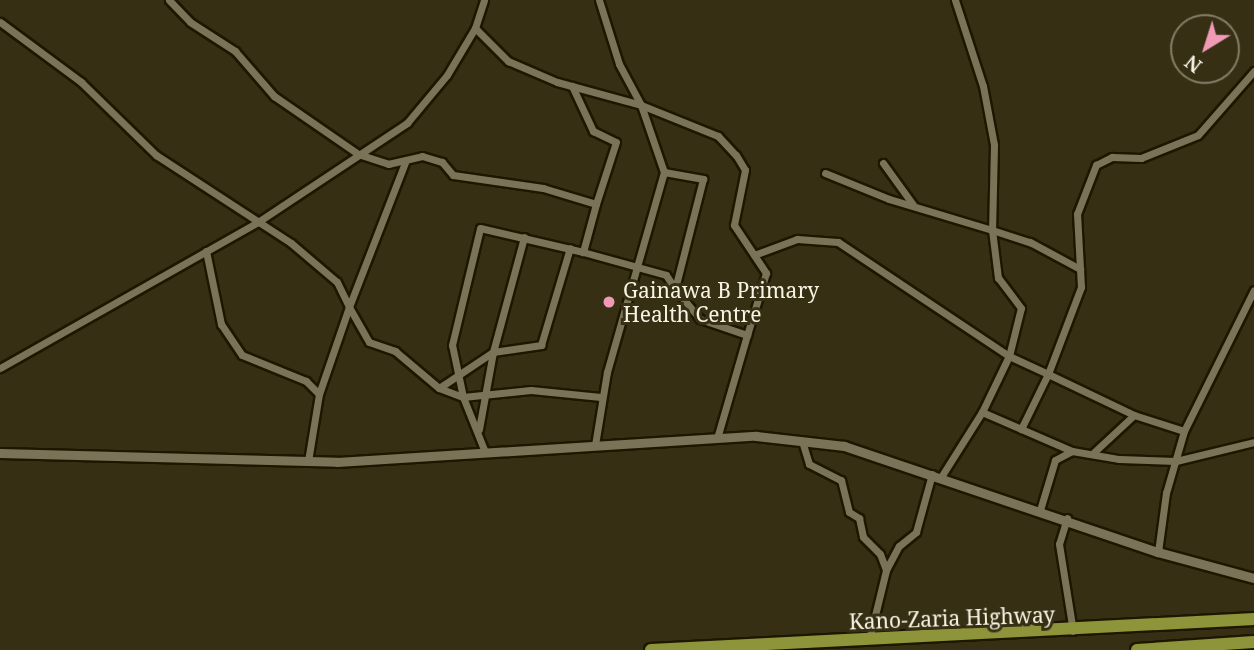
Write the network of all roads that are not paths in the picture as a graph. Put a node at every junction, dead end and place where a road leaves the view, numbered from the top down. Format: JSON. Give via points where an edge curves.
{"nodes":[{"id":1,"x":169,"y":0,"type":"edge"},
{"id":2,"x":484,"y":0,"type":"edge"},
{"id":3,"x":599,"y":0,"type":"edge"},
{"id":4,"x":955,"y":0,"type":"edge"},
{"id":5,"x":0,"y":22,"type":"edge"},
{"id":6,"x":475,"y":28,"type":"junction"},
{"id":7,"x":1254,"y":71,"type":"edge"},
{"id":8,"x":572,"y":86,"type":"junction"},
{"id":9,"x":641,"y":105,"type":"junction"},
{"id":10,"x":358,"y":153,"type":"junction"},
{"id":11,"x":405,"y":160,"type":"junction"},
{"id":12,"x":883,"y":163,"type":"dead end"},
{"id":13,"x":664,"y":172,"type":"junction"},
{"id":14,"x":825,"y":173,"type":"dead end"},
{"id":15,"x":596,"y":204,"type":"junction"},
{"id":16,"x":914,"y":207,"type":"junction"},
{"id":17,"x":258,"y":222,"type":"junction"},
{"id":18,"x":992,"y":230,"type":"junction"},
{"id":19,"x":524,"y":237,"type":"junction"},
{"id":20,"x":570,"y":248,"type":"junction"},
{"id":21,"x":206,"y":251,"type":"junction"},
{"id":22,"x":583,"y":252,"type":"junction"},
{"id":23,"x":754,"y":255,"type":"junction"},
{"id":24,"x":636,"y":269,"type":"junction"},
{"id":25,"x":1080,"y":269,"type":"junction"},
{"id":26,"x":675,"y":289,"type":"junction"},
{"id":27,"x":1254,"y":290,"type":"edge"},
{"id":28,"x":349,"y":307,"type":"junction"},
{"id":29,"x":747,"y":335,"type":"junction"},
{"id":30,"x":494,"y":352,"type":"junction"},
{"id":31,"x":1009,"y":356,"type":"junction"},
{"id":32,"x":0,"y":368,"type":"edge"},
{"id":33,"x":458,"y":371,"type":"junction"},
{"id":34,"x":1048,"y":374,"type":"junction"},
{"id":35,"x":439,"y":388,"type":"junction"},
{"id":36,"x":319,"y":394,"type":"junction"},
{"id":37,"x":485,"y":394,"type":"junction"},
{"id":38,"x":463,"y":397,"type":"junction"},
{"id":39,"x":601,"y":397,"type":"junction"},
{"id":40,"x":982,"y":412,"type":"junction"},
{"id":41,"x":1134,"y":415,"type":"junction"},
{"id":42,"x":479,"y":429,"type":"junction"},
{"id":43,"x":1021,"y":429,"type":"junction"},
{"id":44,"x":1184,"y":431,"type":"junction"},
{"id":45,"x":717,"y":438,"type":"junction"},
{"id":46,"x":802,"y":441,"type":"junction"},
{"id":47,"x":1254,"y":442,"type":"edge"},
{"id":48,"x":595,"y":445,"type":"junction"},
{"id":49,"x":1072,"y":451,"type":"junction"},
{"id":50,"x":485,"y":452,"type":"junction"},
{"id":51,"x":0,"y":453,"type":"edge"},
{"id":52,"x":1091,"y":454,"type":"junction"},
{"id":53,"x":308,"y":461,"type":"junction"},
{"id":54,"x":1176,"y":461,"type":"junction"},
{"id":55,"x":936,"y":475,"type":"junction"},
{"id":56,"x":1040,"y":510,"type":"junction"},
{"id":57,"x":1067,"y":518,"type":"junction"},
{"id":58,"x":1158,"y":552,"type":"junction"},
{"id":59,"x":886,"y":570,"type":"junction"},
{"id":60,"x":1254,"y":578,"type":"edge"},
{"id":61,"x":1254,"y":619,"type":"edge"},
{"id":62,"x":1073,"y":632,"type":"junction"},
{"id":63,"x":869,"y":640,"type":"junction"},
{"id":64,"x":1254,"y":642,"type":"edge"},
{"id":65,"x":651,"y":650,"type":"edge"},
{"id":66,"x":1137,"y":650,"type":"edge"}],
"edges":[{"from":1,"to":10,"type":"street","via":[[190,22],[235,51],[274,96]]},
{"from":2,"to":6,"type":"street"},
{"from":3,"to":9,"type":"street","via":[[619,64]]},
{"from":4,"to":18,"type":"street","via":[[985,94],[995,145]]},
{"from":5,"to":17,"type":"street","via":[[81,82],[156,155]]},
{"from":6,"to":8,"type":"street","via":[[508,61]]},
{"from":6,"to":10,"type":"street","via":[[429,102],[407,123]]},
{"from":7,"to":25,"type":"street","via":[[1198,135],[1140,158],[1112,157],[1096,165],[1077,214]]},
{"from":8,"to":9,"type":"street"},
{"from":8,"to":15,"type":"street","via":[[593,131],[616,142]]},
{"from":9,"to":13,"type":"street"},
{"from":9,"to":23,"type":"street","via":[[718,136],[736,155],[744,170],[734,225]]},
{"from":10,"to":11,"type":"street","via":[[388,164]]},
{"from":10,"to":17,"type":"street"},
{"from":11,"to":15,"type":"street","via":[[422,156],[442,162],[453,175],[543,188]]},
{"from":11,"to":28,"type":"street"},
{"from":12,"to":16,"type":"street"},
{"from":13,"to":24,"type":"street"},
{"from":13,"to":26,"type":"street","via":[[703,179]]},
{"from":14,"to":16,"type":"street"},
{"from":15,"to":22,"type":"street"},
{"from":16,"to":18,"type":"street"},
{"from":17,"to":21,"type":"street"},
{"from":17,"to":28,"type":"street","via":[[337,282]]},
{"from":18,"to":25,"type":"street","via":[[1030,242]]},
{"from":18,"to":31,"type":"street","via":[[998,278],[1021,308]]},
{"from":19,"to":20,"type":"street"},
{"from":19,"to":30,"type":"street"},
{"from":19,"to":33,"type":"street","via":[[480,228],[452,345]]},
{"from":20,"to":22,"type":"street"},
{"from":20,"to":30,"type":"street","via":[[541,345]]},
{"from":21,"to":32,"type":"street"},
{"from":21,"to":36,"type":"street","via":[[221,324],[242,355],[306,381]]},
{"from":22,"to":24,"type":"street"},
{"from":23,"to":29,"type":"street","via":[[766,273]]},
{"from":23,"to":31,"type":"street","via":[[797,239],[838,242]]},
{"from":24,"to":26,"type":"street","via":[[666,275]]},
{"from":24,"to":39,"type":"street"},
{"from":25,"to":34,"type":"street","via":[[1081,287]]},
{"from":26,"to":29,"type":"street","via":[[700,319]]},
{"from":27,"to":44,"type":"street"},
{"from":28,"to":35,"type":"street","via":[[369,342],[395,351]]},
{"from":28,"to":36,"type":"street"},
{"from":29,"to":45,"type":"street"},
{"from":30,"to":33,"type":"street"},
{"from":30,"to":37,"type":"street"},
{"from":31,"to":34,"type":"street"},
{"from":31,"to":40,"type":"street"},
{"from":33,"to":35,"type":"street"},
{"from":33,"to":38,"type":"street"},
{"from":34,"to":41,"type":"street"},
{"from":34,"to":43,"type":"street"},
{"from":35,"to":38,"type":"street"},
{"from":36,"to":53,"type":"street"},
{"from":37,"to":38,"type":"street"},
{"from":37,"to":39,"type":"street","via":[[531,390]]},
{"from":37,"to":42,"type":"street"},
{"from":38,"to":42,"type":"street"},
{"from":39,"to":48,"type":"street"},
{"from":40,"to":43,"type":"street"},
{"from":40,"to":55,"type":"street"},
{"from":41,"to":44,"type":"street"},
{"from":41,"to":52,"type":"street"},
{"from":42,"to":50,"type":"street"},
{"from":43,"to":49,"type":"street"},
{"from":44,"to":54,"type":"street"},
{"from":45,"to":46,"type":"street"},
{"from":45,"to":48,"type":"street"},
{"from":46,"to":55,"type":"street","via":[[844,446]]},
{"from":46,"to":59,"type":"street","via":[[809,464],[841,480],[849,512],[859,518],[863,537],[880,554]]},
{"from":47,"to":54,"type":"street"},
{"from":48,"to":50,"type":"street"},
{"from":49,"to":52,"type":"street"},
{"from":49,"to":56,"type":"street","via":[[1052,465]]},
{"from":50,"to":53,"type":"street"},
{"from":51,"to":53,"type":"street"},
{"from":52,"to":54,"type":"street"},
{"from":54,"to":58,"type":"street","via":[[1166,493]]},
{"from":55,"to":56,"type":"street"},
{"from":55,"to":59,"type":"street","via":[[916,532]]},
{"from":56,"to":57,"type":"street"},
{"from":57,"to":58,"type":"street"},
{"from":57,"to":62,"type":"street","via":[[1059,544]]},
{"from":58,"to":60,"type":"street"},
{"from":59,"to":63,"type":"street"},
{"from":61,"to":62,"type":"highway","name":"Kano-Zaria Highway"},
{"from":62,"to":63,"type":"highway","name":"Kano-Zaria Highway"},
{"from":63,"to":65,"type":"highway","name":"Kano-Zaria Highway"},
{"from":64,"to":66,"type":"highway"}]}
